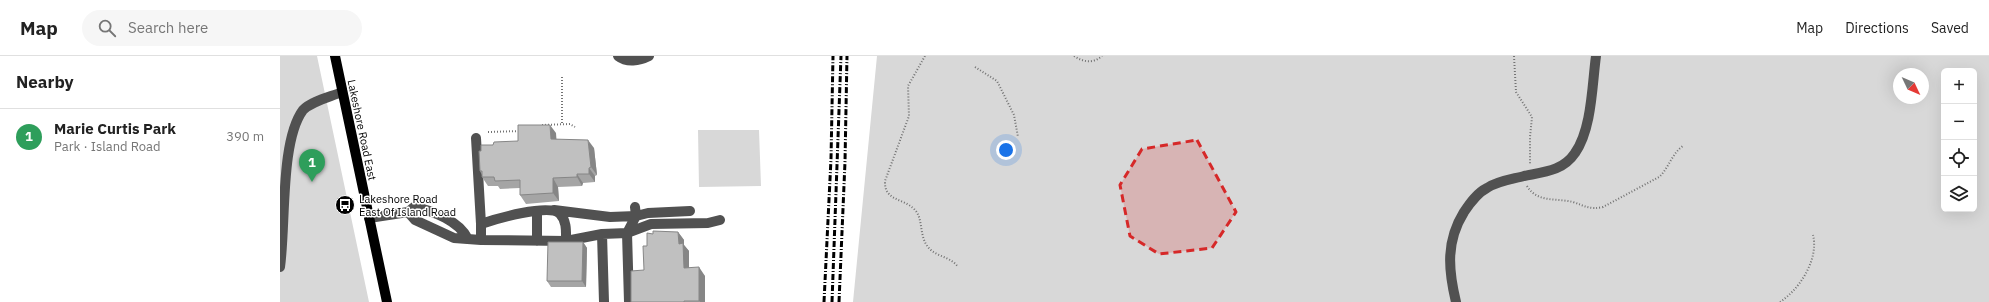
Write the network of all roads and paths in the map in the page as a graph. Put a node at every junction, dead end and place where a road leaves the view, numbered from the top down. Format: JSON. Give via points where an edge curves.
{"nodes":[{"id":1,"x":334,"y":56,"type":"edge"},
{"id":2,"x":618,"y":56,"type":"edge"},
{"id":3,"x":649,"y":56,"type":"edge"},
{"id":4,"x":925,"y":56,"type":"edge"},
{"id":5,"x":1074,"y":56,"type":"edge"},
{"id":6,"x":1102,"y":56,"type":"edge"},
{"id":7,"x":1514,"y":56,"type":"edge"},
{"id":8,"x":1596,"y":56,"type":"edge"},
{"id":9,"x":975,"y":67,"type":"dead end"},
{"id":10,"x":562,"y":77,"type":"dead end"},
{"id":11,"x":342,"y":92,"type":"junction"},
{"id":12,"x":562,"y":124,"type":"junction"},
{"id":13,"x":536,"y":125,"type":"edge"},
{"id":14,"x":575,"y":127,"type":"dead end"},
{"id":15,"x":522,"y":131,"type":"edge"},
{"id":16,"x":488,"y":132,"type":"dead end"},
{"id":17,"x":1018,"y":137,"type":"dead end"},
{"id":18,"x":476,"y":138,"type":"dead end"},
{"id":19,"x":1682,"y":146,"type":"dead end"},
{"id":20,"x":1525,"y":176,"type":"junction"},
{"id":21,"x":554,"y":210,"type":"junction"},
{"id":22,"x":690,"y":211,"type":"dead end"},
{"id":23,"x":408,"y":212,"type":"junction"},
{"id":24,"x":537,"y":212,"type":"junction"},
{"id":25,"x":635,"y":212,"type":"junction"},
{"id":26,"x":369,"y":218,"type":"junction"},
{"id":27,"x":720,"y":220,"type":"dead end"},
{"id":28,"x":481,"y":224,"type":"junction"},
{"id":29,"x":628,"y":233,"type":"junction"},
{"id":30,"x":602,"y":234,"type":"junction"},
{"id":31,"x":1813,"y":235,"type":"dead end"},
{"id":32,"x":468,"y":239,"type":"junction"},
{"id":33,"x":481,"y":240,"type":"junction"},
{"id":34,"x":537,"y":241,"type":"junction"},
{"id":35,"x":566,"y":241,"type":"junction"},
{"id":36,"x":280,"y":267,"type":"edge"},
{"id":37,"x":958,"y":267,"type":"dead end"},
{"id":38,"x":387,"y":302,"type":"edge"},
{"id":39,"x":604,"y":302,"type":"edge"},
{"id":40,"x":629,"y":302,"type":"edge"},
{"id":41,"x":1456,"y":302,"type":"edge"},
{"id":42,"x":1780,"y":302,"type":"edge"}],
"edges":[{"from":1,"to":11,"type":"main road","name":"Lakeshore Road East"},
{"from":2,"to":3,"type":"street","via":[[629,60]]},
{"from":4,"to":37,"type":"path","via":[[908,86],[909,116],[885,187],[891,197],[910,205],[918,213],[922,236],[932,251]]},
{"from":5,"to":6,"type":"path","via":[[1089,62]]},
{"from":7,"to":20,"type":"path","via":[[1516,92],[1532,116],[1530,164]]},
{"from":8,"to":20,"type":"street","via":[[1586,127],[1575,154],[1554,170]]},
{"from":9,"to":17,"type":"path","via":[[997,81],[1014,115]]},
{"from":10,"to":12,"type":"path"},
{"from":11,"to":26,"type":"main road","name":"Lakeshore Road East"},
{"from":11,"to":36,"type":"street","via":[[303,110],[287,135],[283,158]]},
{"from":12,"to":13,"type":"path"},
{"from":12,"to":14,"type":"path"},
{"from":15,"to":16,"type":"path"},
{"from":18,"to":28,"type":"street"},
{"from":19,"to":20,"type":"path","via":[[1659,177],[1610,204],[1594,209],[1573,202],[1540,198],[1529,190]]},
{"from":20,"to":41,"type":"street","via":[[1487,187],[1476,196],[1461,217],[1454,232],[1450,256],[1451,282]]},
{"from":21,"to":24,"type":"street"},
{"from":21,"to":25,"type":"street","via":[[610,216]]},
{"from":21,"to":35,"type":"street","via":[[566,224]]},
{"from":22,"to":25,"type":"street"},
{"from":23,"to":26,"type":"street"},
{"from":23,"to":32,"type":"street","via":[[415,220],[454,238]]},
{"from":23,"to":32,"type":"street","via":[[414,207],[430,211],[464,230]]},
{"from":24,"to":28,"type":"street","via":[[513,215]]},
{"from":24,"to":34,"type":"street"},
{"from":25,"to":29,"type":"street"},
{"from":26,"to":38,"type":"main road","name":"Lakeshore Road East"},
{"from":27,"to":29,"type":"street","via":[[708,223],[651,224]]},
{"from":28,"to":33,"type":"street"},
{"from":29,"to":30,"type":"street"},
{"from":29,"to":40,"type":"street"},
{"from":30,"to":35,"type":"street"},
{"from":30,"to":39,"type":"street"},
{"from":31,"to":42,"type":"path","via":[[1816,246],[1808,268],[1793,291]]},
{"from":32,"to":33,"type":"street"},
{"from":33,"to":34,"type":"street"},
{"from":34,"to":35,"type":"street"}]}
